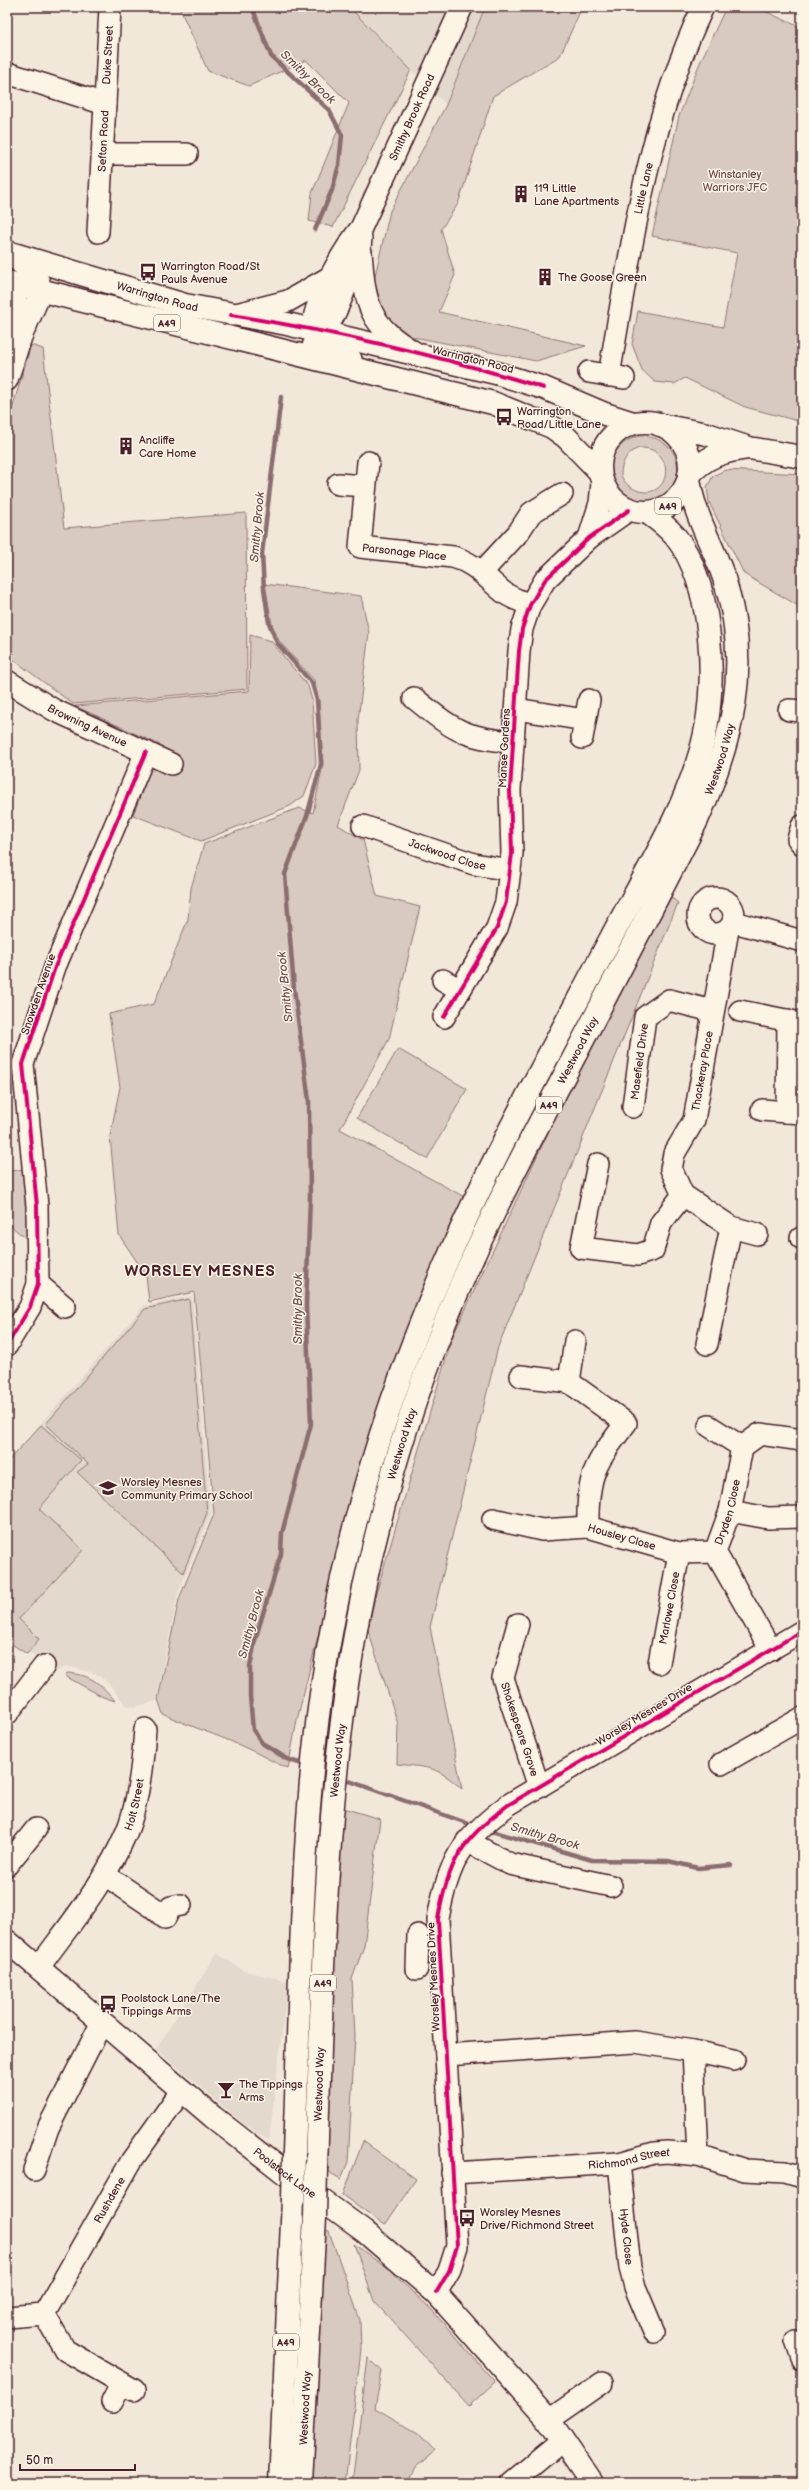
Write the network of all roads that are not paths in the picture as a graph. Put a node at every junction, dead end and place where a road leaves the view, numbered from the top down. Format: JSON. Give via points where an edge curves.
{"nodes":[{"id":1,"x":110,"y":7,"type":"edge"},
{"id":2,"x":462,"y":7,"type":"edge"},
{"id":3,"x":703,"y":7,"type":"edge"},
{"id":4,"x":7,"y":73,"type":"edge"},
{"id":5,"x":104,"y":104,"type":"junction"},
{"id":6,"x":103,"y":154,"type":"junction"},
{"id":7,"x":187,"y":154,"type":"dead end"},
{"id":8,"x":98,"y":232,"type":"dead end"},
{"id":9,"x":361,"y":238,"type":"junction"},
{"id":10,"x":7,"y":252,"type":"edge"},
{"id":11,"x":330,"y":277,"type":"junction"},
{"id":12,"x":7,"y":282,"type":"edge"},
{"id":13,"x":7,"y":286,"type":"edge"},
{"id":14,"x":41,"y":292,"type":"junction"},
{"id":15,"x":231,"y":315,"type":"junction"},
{"id":16,"x":318,"y":335,"type":"junction"},
{"id":17,"x":20,"y":337,"type":"junction"},
{"id":18,"x":293,"y":354,"type":"junction"},
{"id":19,"x":419,"y":354,"type":"junction"},
{"id":20,"x":589,"y":372,"type":"dead end"},
{"id":21,"x":8,"y":373,"type":"edge"},
{"id":22,"x":468,"y":397,"type":"junction"},
{"id":23,"x":634,"y":423,"type":"junction"},
{"id":24,"x":660,"y":425,"type":"junction"},
{"id":25,"x":749,"y":448,"type":"junction"},
{"id":26,"x":802,"y":457,"type":"edge"},
{"id":27,"x":368,"y":462,"type":"dead end"},
{"id":28,"x":689,"y":477,"type":"junction"},
{"id":29,"x":601,"y":478,"type":"junction"},
{"id":30,"x":338,"y":484,"type":"dead end"},
{"id":31,"x":365,"y":486,"type":"junction"},
{"id":32,"x":562,"y":494,"type":"dead end"},
{"id":33,"x":639,"y":511,"type":"junction"},
{"id":34,"x":589,"y":538,"type":"junction"},
{"id":35,"x":482,"y":572,"type":"junction"},
{"id":36,"x":530,"y":605,"type":"junction"},
{"id":37,"x":7,"y":681,"type":"edge"},
{"id":38,"x":414,"y":698,"type":"dead end"},
{"id":39,"x":589,"y":700,"type":"dead end"},
{"id":40,"x":516,"y":709,"type":"junction"},
{"id":41,"x":513,"y":742,"type":"junction"},
{"id":42,"x":146,"y":752,"type":"junction"},
{"id":43,"x":171,"y":764,"type":"dead end"},
{"id":44,"x":363,"y":826,"type":"dead end"},
{"id":45,"x":802,"y":826,"type":"edge"},
{"id":46,"x":802,"y":844,"type":"edge"},
{"id":47,"x":510,"y":870,"type":"junction"},
{"id":48,"x":802,"y":940,"type":"edge"},
{"id":49,"x":712,"y":1011,"type":"junction"},
{"id":50,"x":740,"y":1011,"type":"dead end"},
{"id":51,"x":444,"y":1017,"type":"dead end"},
{"id":52,"x":795,"y":1021,"type":"edge"},
{"id":53,"x":633,"y":1107,"type":"dead end"},
{"id":54,"x":762,"y":1110,"type":"dead end"},
{"id":55,"x":794,"y":1113,"type":"edge"},
{"id":56,"x":598,"y":1164,"type":"dead end"},
{"id":57,"x":683,"y":1195,"type":"junction"},
{"id":58,"x":731,"y":1227,"type":"junction"},
{"id":59,"x":757,"y":1234,"type":"dead end"},
{"id":60,"x":38,"y":1284,"type":"junction"},
{"id":61,"x":65,"y":1307,"type":"dead end"},
{"id":62,"x":575,"y":1341,"type":"dead end"},
{"id":63,"x":707,"y":1344,"type":"dead end"},
{"id":64,"x":7,"y":1345,"type":"edge"},
{"id":65,"x":520,"y":1376,"type":"dead end"},
{"id":66,"x":569,"y":1382,"type":"junction"},
{"id":67,"x":709,"y":1426,"type":"dead end"},
{"id":68,"x":802,"y":1440,"type":"edge"},
{"id":69,"x":742,"y":1447,"type":"junction"},
{"id":70,"x":730,"y":1512,"type":"junction"},
{"id":71,"x":802,"y":1517,"type":"edge"},
{"id":72,"x":493,"y":1519,"type":"dead end"},
{"id":73,"x":588,"y":1528,"type":"junction"},
{"id":74,"x":715,"y":1552,"type":"junction"},
{"id":75,"x":679,"y":1553,"type":"junction"},
{"id":76,"x":518,"y":1624,"type":"dead end"},
{"id":77,"x":802,"y":1631,"type":"edge"},
{"id":78,"x":771,"y":1650,"type":"junction"},
{"id":79,"x":659,"y":1663,"type":"dead end"},
{"id":80,"x":44,"y":1666,"type":"dead end"},
{"id":81,"x":7,"y":1714,"type":"edge"},
{"id":82,"x":802,"y":1718,"type":"edge"},
{"id":83,"x":144,"y":1729,"type":"dead end"},
{"id":84,"x":721,"y":1764,"type":"dead end"},
{"id":85,"x":539,"y":1787,"type":"junction"},
{"id":86,"x":36,"y":1829,"type":"dead end"},
{"id":87,"x":476,"y":1832,"type":"junction"},
{"id":88,"x":7,"y":1865,"type":"edge"},
{"id":89,"x":105,"y":1875,"type":"junction"},
{"id":90,"x":611,"y":1886,"type":"dead end"},
{"id":91,"x":181,"y":1905,"type":"dead end"},
{"id":92,"x":418,"y":1935,"type":"dead end"},
{"id":93,"x":7,"y":1941,"type":"edge"},
{"id":94,"x":440,"y":1957,"type":"junction"},
{"id":95,"x":39,"y":1967,"type":"junction"},
{"id":96,"x":102,"y":2022,"type":"junction"},
{"id":97,"x":693,"y":2051,"type":"junction"},
{"id":98,"x":446,"y":2055,"type":"junction"},
{"id":99,"x":734,"y":2060,"type":"dead end"},
{"id":100,"x":182,"y":2090,"type":"junction"},
{"id":101,"x":698,"y":2155,"type":"junction"},
{"id":102,"x":620,"y":2163,"type":"junction"},
{"id":103,"x":34,"y":2170,"type":"dead end"},
{"id":104,"x":452,"y":2173,"type":"junction"},
{"id":105,"x":802,"y":2178,"type":"edge"},
{"id":106,"x":436,"y":2293,"type":"junction"},
{"id":107,"x":44,"y":2314,"type":"junction"},
{"id":108,"x":7,"y":2317,"type":"edge"},
{"id":109,"x":654,"y":2332,"type":"dead end"},
{"id":110,"x":602,"y":2383,"type":"dead end"},
{"id":111,"x":112,"y":2402,"type":"dead end"},
{"id":112,"x":548,"y":2420,"type":"junction"},
{"id":113,"x":563,"y":2440,"type":"junction"},
{"id":114,"x":280,"y":2483,"type":"edge"},
{"id":115,"x":301,"y":2483,"type":"edge"},
{"id":116,"x":511,"y":2483,"type":"edge"},
{"id":117,"x":592,"y":2483,"type":"edge"}],
"edges":[{"from":1,"to":5,"type":"street","name":"Duke Street"},
{"from":2,"to":9,"type":"street","name":"Smithy Brook Road"},
{"from":3,"to":20,"type":"street","name":"Little Lane","via":[[673,78],[653,147],[628,262],[617,377]]},
{"from":4,"to":5,"type":"street","name":"Sefton Road"},
{"from":5,"to":6,"type":"street","name":"Sefton Road"},
{"from":6,"to":7,"type":"street"},
{"from":6,"to":8,"type":"street","name":"Sefton Road"},
{"from":9,"to":11,"type":"street","name":"Smithy Brook Road","via":[[348,245]]},
{"from":9,"to":16,"type":"street","name":"Smithy Brook Road"},
{"from":9,"to":19,"type":"street","via":[[365,296],[374,318],[397,341]]},
{"from":10,"to":14,"type":"street","via":[[33,273],[39,282]]},
{"from":10,"to":15,"type":"main road","name":"Warrington Road","number":"A49","via":[[94,276],[144,294]]},
{"from":11,"to":15,"type":"street","via":[[288,301]]},
{"from":11,"to":16,"type":"street","name":"Smithy Brook Road","via":[[314,317]]},
{"from":12,"to":14,"type":"main road","name":"Warrington Road","number":"A49"},
{"from":13,"to":17,"type":"street","via":[[19,307],[22,326]]},
{"from":14,"to":17,"type":"street"},
{"from":14,"to":18,"type":"main road","name":"Warrington Road","number":"A49"},
{"from":15,"to":16,"type":"main road","name":"Warrington Road","number":"A49"},
{"from":16,"to":18,"type":"street","via":[[308,349]]},
{"from":16,"to":19,"type":"main road","name":"Warrington Road","number":"A49"},
{"from":16,"to":22,"type":"street","via":[[332,354],[449,383]]},
{"from":17,"to":21,"type":"street"},
{"from":18,"to":22,"type":"main road","name":"Warrington Road","number":"A49"},
{"from":19,"to":23,"type":"main road","name":"Warrington Road","number":"A49","via":[[544,388],[605,414]]},
{"from":22,"to":29,"type":"main road","name":"Warrington Road","number":"A49","via":[[493,403],[552,427],[566,437]]},
{"from":23,"to":24,"type":"main road","number":"A49"},
{"from":23,"to":29,"type":"main road","via":[[611,437],[600,459]]},
{"from":24,"to":25,"type":"main road","via":[[707,434]]},
{"from":24,"to":28,"type":"main road","number":"A49","via":[[681,439],[690,463]]},
{"from":25,"to":26,"type":"main road"},
{"from":25,"to":28,"type":"main road","via":[[714,455],[699,464]]},
{"from":27,"to":31,"type":"street","name":"Parsonage Place"},
{"from":28,"to":33,"type":"main road","number":"A49","via":[[683,491],[674,502],[662,510]]},
{"from":28,"to":115,"type":"main road","name":"Westwood Way","number":"A49","bridge":true,"via":[[691,500],[715,552],[733,617],[737,693],[727,744],[697,820],[524,1152],[468,1269],[432,1354],[377,1530],[348,1672],[332,1800]]},
{"from":29,"to":33,"type":"main road","number":"A49","via":[[613,500]]},
{"from":29,"to":34,"type":"street","name":"Manse Gardens","via":[[600,502]]},
{"from":30,"to":31,"type":"street"},
{"from":31,"to":35,"type":"street","name":"Parsonage Place","via":[[360,547],[453,557],[468,561]]},
{"from":32,"to":35,"type":"street","via":[[531,513],[518,532]]},
{"from":33,"to":34,"type":"street","name":"Manse Gardens"},
{"from":33,"to":114,"type":"main road","name":"Westwood Way","number":"A49","bridge":true,"via":[[675,536],[696,578],[705,614],[711,663],[711,688],[703,745],[692,777],[656,853],[474,1201],[410,1349],[382,1430],[352,1535],[326,1668],[310,1792]]},
{"from":34,"to":36,"type":"street","name":"Manse Gardens","via":[[545,580]]},
{"from":35,"to":36,"type":"street","name":"Parsonage Place","via":[[502,592]]},
{"from":36,"to":40,"type":"street","name":"Manse Gardens","via":[[522,629],[519,651]]},
{"from":37,"to":42,"type":"street","name":"Browning Avenue","via":[[54,710]]},
{"from":38,"to":41,"type":"street","via":[[431,724],[452,728],[468,735]]},
{"from":39,"to":40,"type":"street","via":[[584,729]]},
{"from":40,"to":41,"type":"street","name":"Manse Gardens"},
{"from":41,"to":47,"type":"street","name":"Manse Gardens","via":[[510,790],[513,839]]},
{"from":42,"to":43,"type":"street","name":"Browning Avenue"},
{"from":42,"to":60,"type":"street","name":"Snowden Avenue","via":[[55,967],[24,1064],[37,1206]]},
{"from":44,"to":47,"type":"street","name":"Jackwood Close","via":[[383,842]]},
{"from":45,"to":46,"type":"street","via":[[798,839]]},
{"from":47,"to":51,"type":"street","name":"Manse Gardens","via":[[503,915],[452,985]]},
{"from":48,"to":49,"type":"street","name":"Thackeray Place","via":[[731,926]]},
{"from":49,"to":53,"type":"street","name":"Masefield Drive","via":[[668,1000],[645,1017]]},
{"from":49,"to":57,"type":"street","name":"Thackeray Place","via":[[694,1120],[674,1154],[671,1169]]},
{"from":50,"to":52,"type":"street"},
{"from":52,"to":55,"type":"street"},
{"from":54,"to":55,"type":"street"},
{"from":56,"to":57,"type":"street","via":[[581,1248],[638,1255],[652,1250],[661,1223]]},
{"from":57,"to":58,"type":"street"},
{"from":58,"to":59,"type":"street"},
{"from":58,"to":63,"type":"street"},
{"from":60,"to":61,"type":"street"},
{"from":60,"to":64,"type":"street","name":"Snowden Avenue","via":[[30,1307]]},
{"from":62,"to":66,"type":"street"},
{"from":65,"to":66,"type":"street"},
{"from":66,"to":73,"type":"street","name":"Housley Close","via":[[626,1423],[597,1462],[588,1494]]},
{"from":67,"to":69,"type":"street"},
{"from":68,"to":69,"type":"street","via":[[760,1434]]},
{"from":69,"to":70,"type":"street","name":"Dryden Close"},
{"from":70,"to":71,"type":"street","via":[[768,1518]]},
{"from":70,"to":74,"type":"street","name":"Dryden Close"},
{"from":72,"to":73,"type":"street","via":[[542,1530]]},
{"from":73,"to":75,"type":"street","name":"Housley Close"},
{"from":74,"to":75,"type":"street","name":"Housley Close"},
{"from":74,"to":78,"type":"street","name":"Dryden Close"},
{"from":75,"to":79,"type":"street","name":"Marlowe Close"},
{"from":76,"to":85,"type":"street","name":"Shakespeare Grove","via":[[503,1678]]},
{"from":77,"to":78,"type":"street","name":"Worsley Mesnes Drive"},
{"from":78,"to":85,"type":"street","name":"Worsley Mesnes Drive"},
{"from":80,"to":81,"type":"street"},
{"from":82,"to":84,"type":"street"},
{"from":83,"to":89,"type":"street","name":"Holt Street","via":[[142,1763],[127,1830]]},
{"from":85,"to":87,"type":"street","name":"Worsley Mesnes Drive","via":[[508,1805]]},
{"from":86,"to":88,"type":"street"},
{"from":87,"to":90,"type":"street","via":[[510,1864]]},
{"from":87,"to":94,"type":"street","name":"Worsley Mesnes Drive","via":[[457,1855],[444,1887],[438,1919]]},
{"from":89,"to":91,"type":"street","via":[[154,1908],[167,1925],[171,1907]]},
{"from":89,"to":95,"type":"street","name":"Holt Street"},
{"from":92,"to":94,"type":"street","via":[[417,1964]]},
{"from":93,"to":95,"type":"main road","name":"Poolstock Lane"},
{"from":94,"to":98,"type":"street","name":"Worsley Mesnes Drive"},
{"from":95,"to":96,"type":"main road","name":"Poolstock Lane"},
{"from":96,"to":100,"type":"main road","name":"Poolstock Lane"},
{"from":96,"to":103,"type":"street","via":[[48,2128]]},
{"from":97,"to":98,"type":"street","via":[[635,2042]]},
{"from":97,"to":99,"type":"street"},
{"from":97,"to":101,"type":"street"},
{"from":98,"to":104,"type":"street","name":"Worsley Mesnes Drive"},
{"from":100,"to":106,"type":"main road","name":"Poolstock Lane","via":[[291,2178],[364,2231]]},
{"from":100,"to":107,"type":"street","name":"Rushdene","via":[[132,2160]]},
{"from":101,"to":102,"type":"street","name":"Richmond Street","via":[[654,2153]]},
{"from":101,"to":105,"type":"street","name":"Richmond Street","via":[[745,2170],[785,2172]]},
{"from":102,"to":104,"type":"street","name":"Richmond Street"},
{"from":102,"to":109,"type":"street","name":"Hyde Close","via":[[630,2268],[634,2287],[650,2306]]},
{"from":104,"to":106,"type":"street","name":"Worsley Mesnes Drive","via":[[457,2246],[449,2272]]},
{"from":106,"to":112,"type":"main road","name":"Poolstock Lane"},
{"from":107,"to":108,"type":"street"},
{"from":107,"to":111,"type":"street","via":[[65,2350],[128,2387]]},
{"from":110,"to":112,"type":"street"},
{"from":112,"to":113,"type":"main road","name":"Poolstock Lane"},
{"from":113,"to":116,"type":"street"},
{"from":113,"to":117,"type":"main road","name":"Poolstock Lane"}]}
